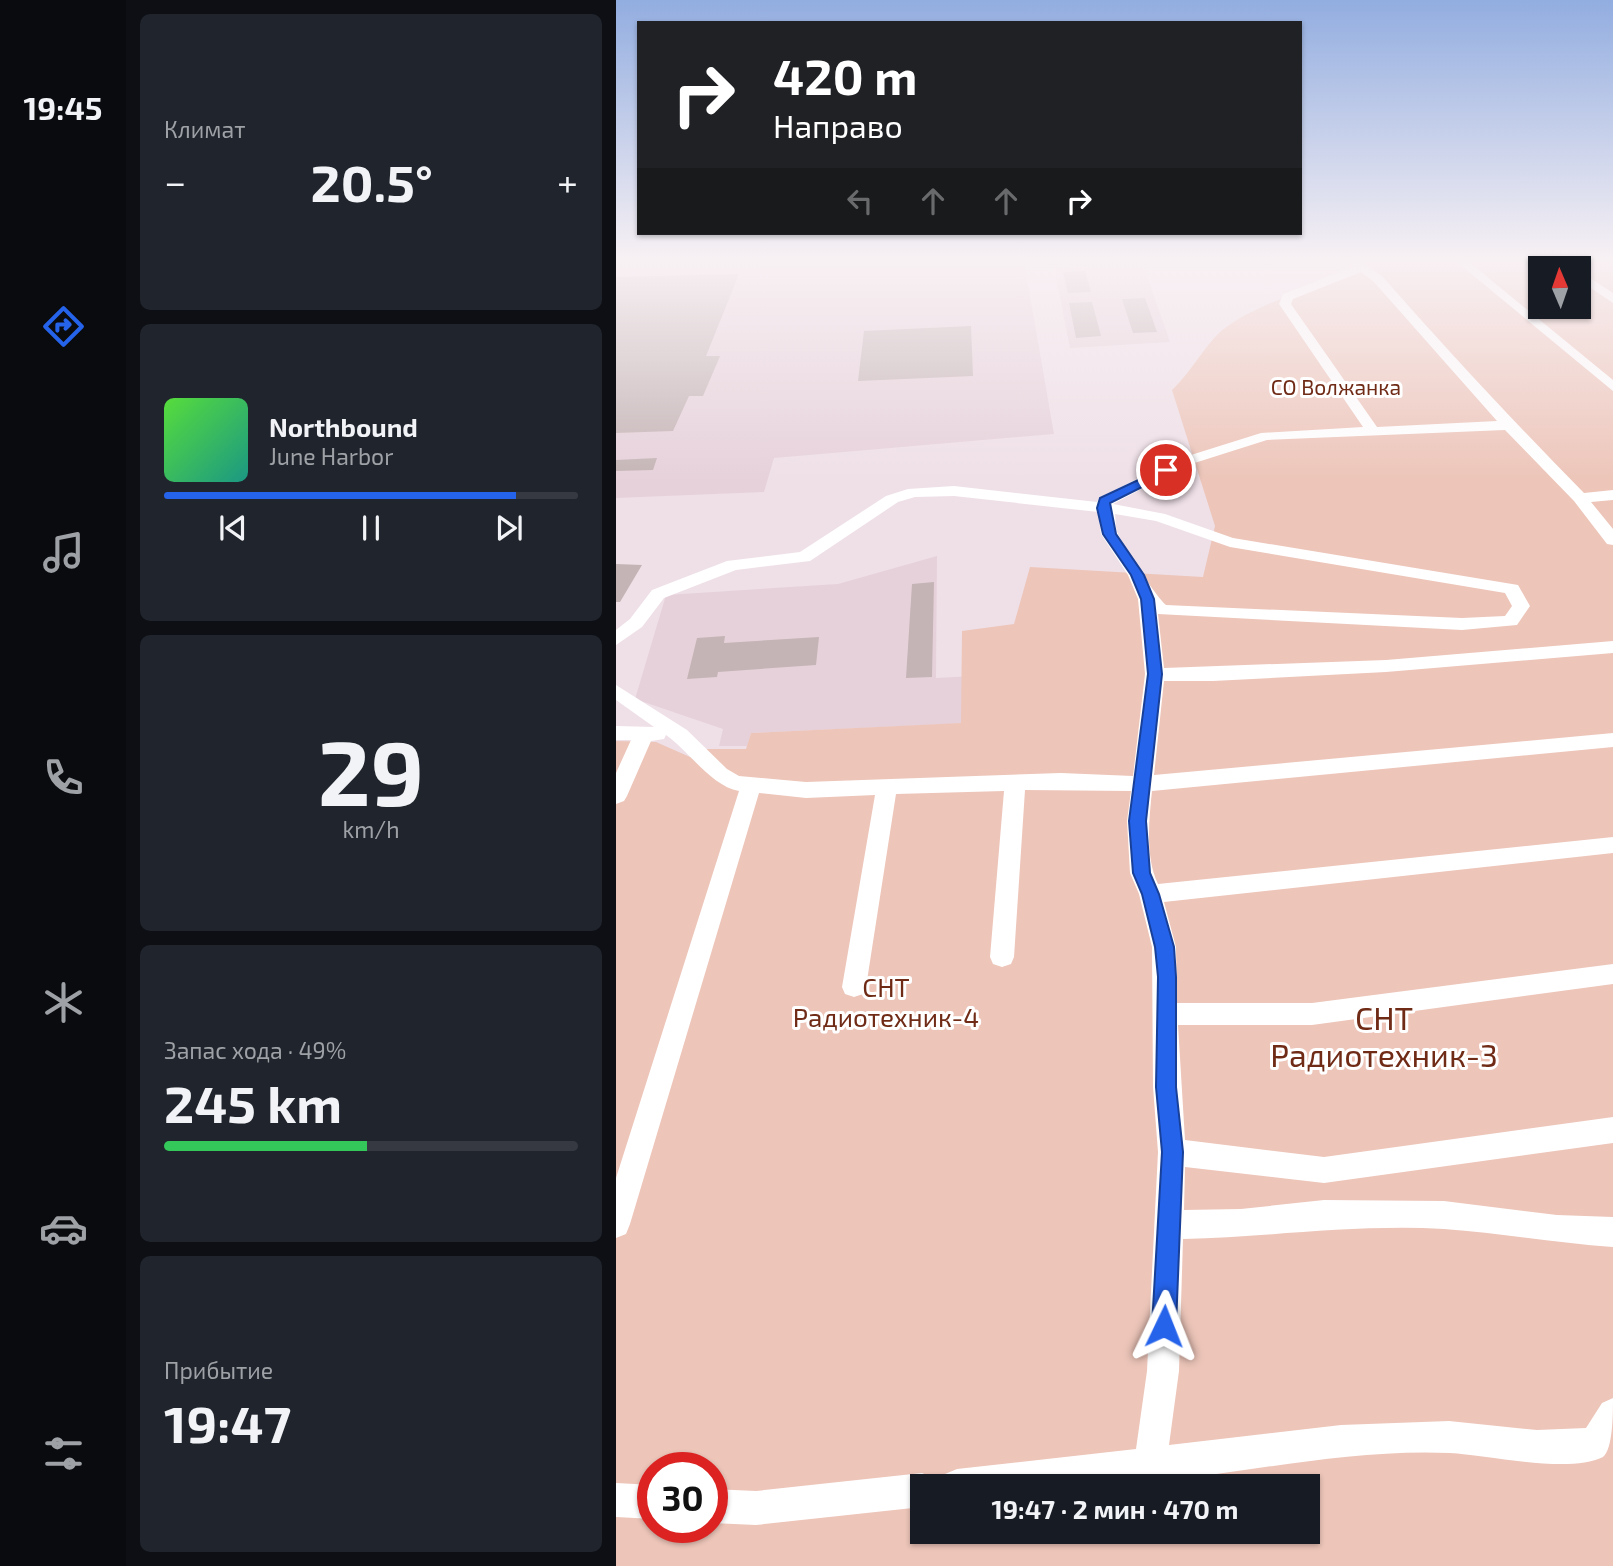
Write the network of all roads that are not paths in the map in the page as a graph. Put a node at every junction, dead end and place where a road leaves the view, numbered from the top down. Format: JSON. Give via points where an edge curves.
{"nodes":[{"id":1,"x":1307,"y":335,"type":"edge"},
{"id":2,"x":1427,"y":335,"type":"edge"},
{"id":3,"x":1551,"y":335,"type":"edge"},
{"id":4,"x":1613,"y":387,"type":"edge"},
{"id":5,"x":1512,"y":425,"type":"junction"},
{"id":6,"x":1372,"y":431,"type":"junction"},
{"id":7,"x":1613,"y":495,"type":"edge"},
{"id":8,"x":1580,"y":498,"type":"junction"},
{"id":9,"x":1103,"y":508,"type":"junction"},
{"id":10,"x":1613,"y":540,"type":"edge"},
{"id":11,"x":1147,"y":599,"type":"junction"},
{"id":12,"x":616,"y":639,"type":"edge"},
{"id":13,"x":1613,"y":647,"type":"edge"},
{"id":14,"x":1155,"y":674,"type":"junction"},
{"id":15,"x":616,"y":691,"type":"edge"},
{"id":16,"x":616,"y":733,"type":"edge"},
{"id":17,"x":644,"y":734,"type":"junction"},
{"id":18,"x":680,"y":735,"type":"junction"},
{"id":19,"x":1613,"y":740,"type":"edge"},
{"id":20,"x":1015,"y":782,"type":"junction"},
{"id":21,"x":1141,"y":784,"type":"junction"},
{"id":22,"x":751,"y":785,"type":"junction"},
{"id":23,"x":887,"y":785,"type":"junction"},
{"id":24,"x":616,"y":796,"type":"edge"},
{"id":25,"x":1613,"y":845,"type":"edge"},
{"id":26,"x":1151,"y":894,"type":"junction"},
{"id":27,"x":1002,"y":957,"type":"dead end"},
{"id":28,"x":1613,"y":974,"type":"edge"},
{"id":29,"x":854,"y":986,"type":"dead end"},
{"id":30,"x":1167,"y":1014,"type":"junction"},
{"id":31,"x":1613,"y":1130,"type":"edge"},
{"id":32,"x":1172,"y":1152,"type":"junction"},
{"id":33,"x":616,"y":1224,"type":"edge"},
{"id":34,"x":1169,"y":1225,"type":"junction"},
{"id":35,"x":1613,"y":1232,"type":"edge"},
{"id":36,"x":1613,"y":1414,"type":"edge"},
{"id":37,"x":1150,"y":1464,"type":"junction"},
{"id":38,"x":1062,"y":1474,"type":"edge"},
{"id":39,"x":910,"y":1491,"type":"edge"},
{"id":40,"x":616,"y":1500,"type":"edge"},
{"id":41,"x":637,"y":1502,"type":"edge"},
{"id":42,"x":728,"y":1507,"type":"edge"}],
"edges":[{"from":1,"to":6,"type":"street"},
{"from":2,"to":5,"type":"street"},
{"from":3,"to":4,"type":"street"},
{"from":5,"to":6,"type":"street"},
{"from":5,"to":8,"type":"street"},
{"from":6,"to":9,"type":"street","via":[[1266,436],[1180,463],[1105,501]]},
{"from":7,"to":8,"type":"street"},
{"from":8,"to":10,"type":"street"},
{"from":9,"to":11,"type":"street","via":[[1109,534]]},
{"from":9,"to":11,"type":"street","via":[[1158,517],[1230,542],[1512,589],[1521,606],[1511,621],[1462,624],[1162,610]]},
{"from":9,"to":12,"type":"street","via":[[954,491],[914,492],[892,499],[804,557],[733,565],[658,594],[636,623]]},
{"from":11,"to":14,"type":"street"},
{"from":13,"to":14,"type":"street","via":[[1497,659]]},
{"from":14,"to":21,"type":"street"},
{"from":15,"to":18,"type":"street"},
{"from":16,"to":17,"type":"street"},
{"from":17,"to":18,"type":"street"},
{"from":17,"to":24,"type":"street"},
{"from":18,"to":22,"type":"street","via":[[720,774]]},
{"from":19,"to":21,"type":"street"},
{"from":20,"to":21,"type":"street"},
{"from":20,"to":23,"type":"street"},
{"from":20,"to":27,"type":"street"},
{"from":21,"to":26,"type":"street","via":[[1141,873]]},
{"from":22,"to":23,"type":"street","via":[[806,790]]},
{"from":22,"to":33,"type":"street"},
{"from":23,"to":29,"type":"street"},
{"from":25,"to":26,"type":"street"},
{"from":26,"to":30,"type":"street","via":[[1164,947]]},
{"from":28,"to":30,"type":"street","via":[[1312,1014]]},
{"from":30,"to":32,"type":"street","via":[[1166,1087]]},
{"from":31,"to":32,"type":"street","via":[[1324,1170]]},
{"from":32,"to":34,"type":"street"},
{"from":34,"to":35,"type":"street","via":[[1324,1214],[1444,1215]]},
{"from":34,"to":37,"type":"street","via":[[1163,1371]]},
{"from":36,"to":37,"type":"street","via":[[1595,1444],[1537,1447],[1449,1437],[1341,1441]]},
{"from":37,"to":38,"type":"street"},
{"from":39,"to":42,"type":"street","via":[[756,1508]]},
{"from":40,"to":41,"type":"street"}]}
